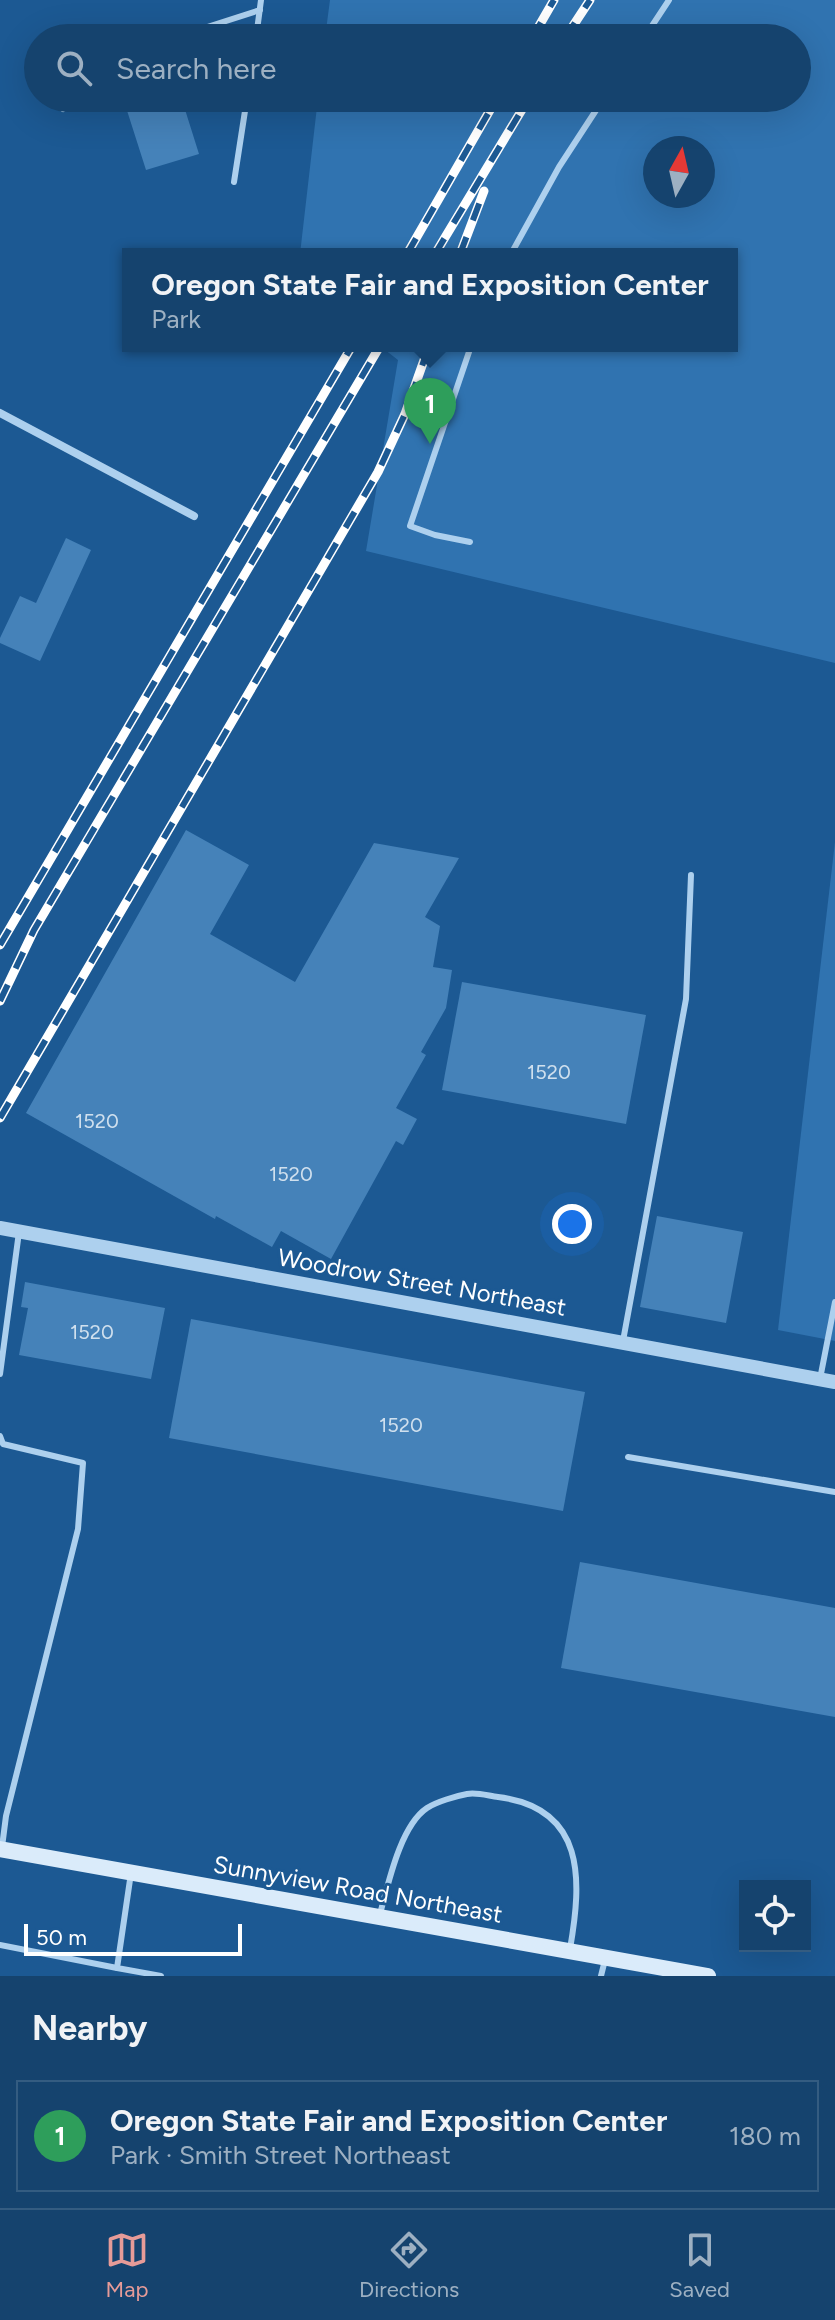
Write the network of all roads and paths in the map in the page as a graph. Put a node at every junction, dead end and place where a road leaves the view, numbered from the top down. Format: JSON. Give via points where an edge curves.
{"nodes":[{"id":1,"x":261,"y":0,"type":"edge"},
{"id":2,"x":669,"y":0,"type":"edge"},
{"id":3,"x":260,"y":10,"type":"junction"},
{"id":4,"x":216,"y":24,"type":"edge"},
{"id":5,"x":258,"y":24,"type":"edge"},
{"id":6,"x":653,"y":24,"type":"edge"},
{"id":7,"x":245,"y":112,"type":"edge"},
{"id":8,"x":595,"y":112,"type":"edge"},
{"id":9,"x":234,"y":182,"type":"dead end"},
{"id":10,"x":514,"y":248,"type":"edge"},
{"id":11,"x":469,"y":352,"type":"edge"},
{"id":12,"x":0,"y":413,"type":"edge"},
{"id":13,"x":194,"y":516,"type":"dead end"},
{"id":14,"x":470,"y":542,"type":"dead end"},
{"id":15,"x":691,"y":875,"type":"dead end"},
{"id":16,"x":0,"y":1228,"type":"edge"},
{"id":17,"x":19,"y":1232,"type":"junction"},
{"id":18,"x":835,"y":1302,"type":"edge"},
{"id":19,"x":623,"y":1341,"type":"junction"},
{"id":20,"x":0,"y":1374,"type":"edge"},
{"id":21,"x":827,"y":1380,"type":"edge"},
{"id":22,"x":0,"y":1436,"type":"edge"},
{"id":23,"x":628,"y":1457,"type":"dead end"},
{"id":24,"x":835,"y":1492,"type":"edge"},
{"id":25,"x":1,"y":1849,"type":"edge"},
{"id":26,"x":131,"y":1873,"type":"junction"},
{"id":27,"x":380,"y":1917,"type":"junction"},
{"id":28,"x":0,"y":1945,"type":"edge"},
{"id":29,"x":570,"y":1951,"type":"junction"},
{"id":30,"x":605,"y":1958,"type":"junction"},
{"id":31,"x":117,"y":1968,"type":"junction"},
{"id":32,"x":161,"y":1976,"type":"edge"},
{"id":33,"x":601,"y":1976,"type":"edge"},
{"id":34,"x":708,"y":1976,"type":"edge"}],
"edges":[{"from":1,"to":3,"type":"lane"},
{"from":2,"to":6,"type":"lane"},
{"from":3,"to":4,"type":"lane"},
{"from":3,"to":5,"type":"lane"},
{"from":7,"to":9,"type":"lane"},
{"from":8,"to":10,"type":"lane"},
{"from":11,"to":14,"type":"lane","via":[[410,526]]},
{"from":12,"to":13,"type":"street"},
{"from":15,"to":19,"type":"lane","via":[[686,999]]},
{"from":16,"to":17,"type":"street","name":"Woodrow Street Northeast"},
{"from":17,"to":19,"type":"street","name":"Woodrow Street Northeast"},
{"from":17,"to":20,"type":"lane"},
{"from":18,"to":21,"type":"lane"},
{"from":19,"to":21,"type":"street","name":"Woodrow Street Northeast"},
{"from":22,"to":25,"type":"lane","via":[[3,1444],[83,1463],[78,1529]]},
{"from":23,"to":24,"type":"lane"},
{"from":25,"to":26,"type":"main road","name":"Sunnyview Road Northeast"},
{"from":26,"to":27,"type":"main road","name":"Sunnyview Road Northeast"},
{"from":26,"to":31,"type":"lane"},
{"from":27,"to":29,"type":"main road","name":"Sunnyview Road Northeast"},
{"from":27,"to":29,"type":"lane","via":[[404,1837],[425,1809],[468,1793],[520,1800],[553,1818],[568,1840],[577,1879]]},
{"from":28,"to":31,"type":"lane"},
{"from":29,"to":30,"type":"main road","name":"Sunnyview Road Northeast"},
{"from":30,"to":33,"type":"lane"},
{"from":30,"to":34,"type":"main road","name":"Sunnyview Road Northeast"},
{"from":31,"to":32,"type":"lane"}]}
